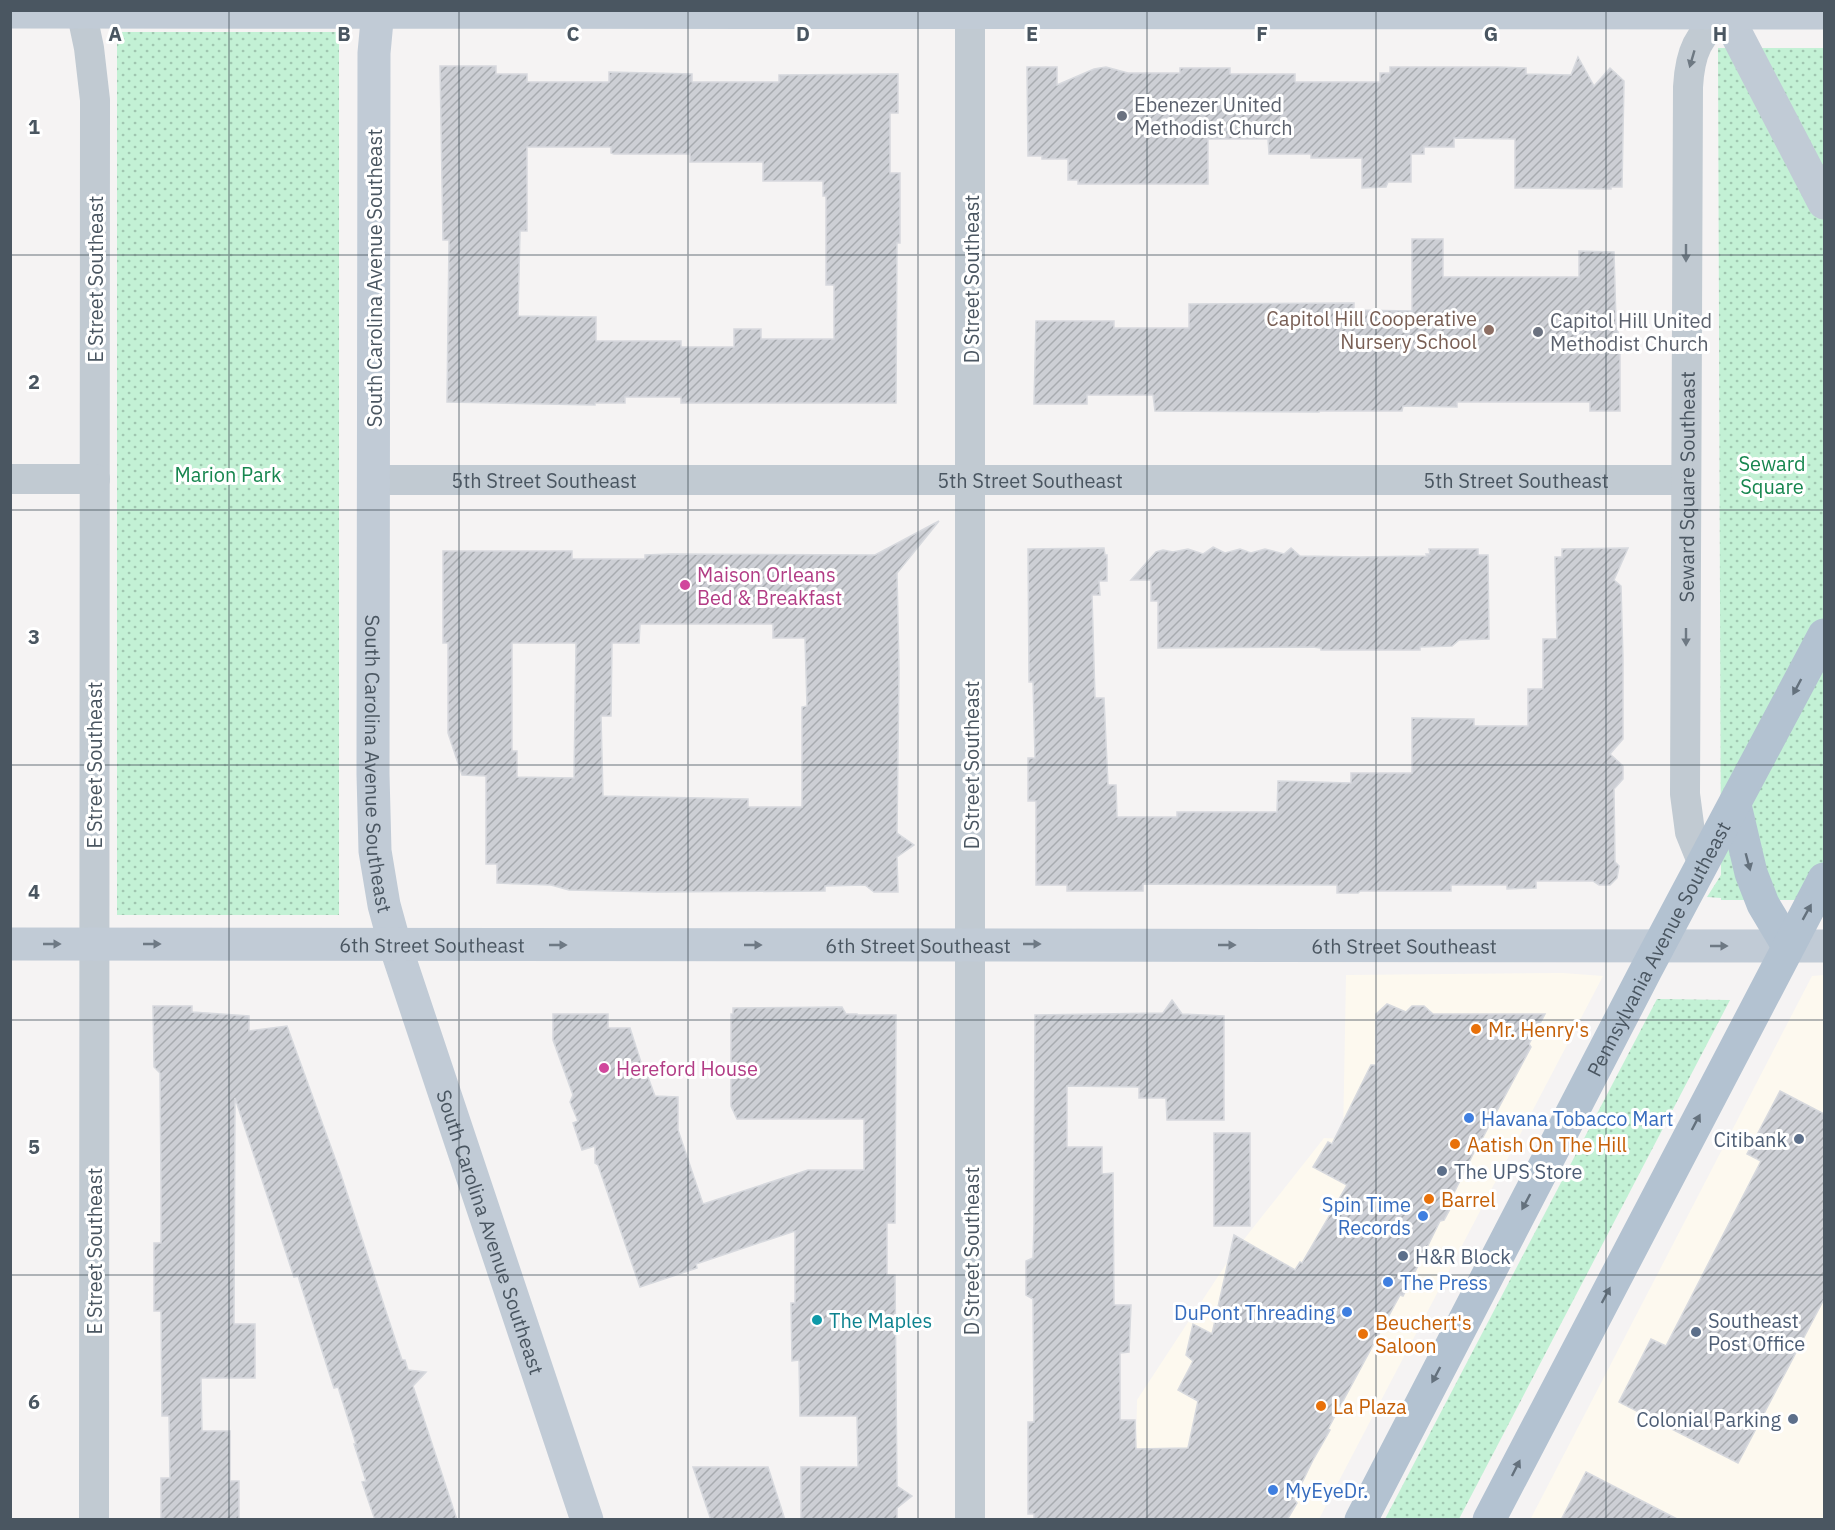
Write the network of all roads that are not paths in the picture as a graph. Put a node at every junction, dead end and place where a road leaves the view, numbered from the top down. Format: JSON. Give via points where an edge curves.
{"nodes":[{"id":1,"x":81,"y":11,"type":"edge"},
{"id":2,"x":378,"y":11,"type":"edge"},
{"id":3,"x":970,"y":11,"type":"edge"},
{"id":4,"x":1724,"y":11,"type":"edge"},
{"id":5,"x":10,"y":12,"type":"edge"},
{"id":6,"x":1824,"y":13,"type":"edge"},
{"id":7,"x":1824,"y":203,"type":"edge"},
{"id":8,"x":10,"y":479,"type":"edge"},
{"id":9,"x":95,"y":479,"type":"junction"},
{"id":10,"x":374,"y":480,"type":"junction"},
{"id":11,"x":971,"y":480,"type":"junction"},
{"id":12,"x":1686,"y":480,"type":"junction"},
{"id":13,"x":1824,"y":635,"type":"edge"},
{"id":14,"x":1735,"y":805,"type":"junction"},
{"id":15,"x":1703,"y":864,"type":"junction"},
{"id":16,"x":1824,"y":879,"type":"edge"},
{"id":17,"x":10,"y":944,"type":"edge"},
{"id":18,"x":93,"y":944,"type":"junction"},
{"id":19,"x":395,"y":945,"type":"junction"},
{"id":20,"x":971,"y":945,"type":"junction"},
{"id":21,"x":1660,"y":945,"type":"junction"},
{"id":22,"x":1788,"y":946,"type":"junction"},
{"id":23,"x":1824,"y":946,"type":"edge"},
{"id":24,"x":94,"y":1520,"type":"edge"},
{"id":25,"x":587,"y":1520,"type":"edge"},
{"id":26,"x":970,"y":1520,"type":"edge"},
{"id":27,"x":1361,"y":1520,"type":"edge"},
{"id":28,"x":1489,"y":1520,"type":"edge"}],
"edges":[{"from":1,"to":2,"type":"street"},
{"from":1,"to":5,"type":"street"},
{"from":1,"to":9,"type":"street","name":"E Street Southeast","via":[[95,100]]},
{"from":2,"to":3,"type":"street"},
{"from":2,"to":10,"type":"street","name":"South Carolina Avenue Southeast","via":[[374,53]]},
{"from":3,"to":4,"type":"street"},
{"from":3,"to":11,"type":"street","name":"D Street Southeast"},
{"from":4,"to":6,"type":"street"},
{"from":4,"to":7,"type":"street"},
{"from":4,"to":12,"type":"street","name":"Seward Square Southeast","one_way":true,"via":[[1698,42],[1689,68]]},
{"from":8,"to":9,"type":"street"},
{"from":9,"to":18,"type":"street","name":"E Street Southeast"},
{"from":10,"to":11,"type":"street","name":"5th Street Southeast"},
{"from":10,"to":19,"type":"street","name":"South Carolina Avenue Southeast","via":[[375,851]]},
{"from":11,"to":12,"type":"street","name":"5th Street Southeast"},
{"from":11,"to":20,"type":"street","name":"D Street Southeast"},
{"from":12,"to":15,"type":"street","name":"Seward Square Southeast","one_way":true,"via":[[1685,794],[1690,832]]},
{"from":13,"to":14,"type":"main road","name":"Pennsylvania Avenue Southeast","one_way":true},
{"from":14,"to":15,"type":"main road","name":"Pennsylvania Avenue Southeast"},
{"from":14,"to":22,"type":"main road","one_way":true,"via":[[1751,873],[1763,904]]},
{"from":15,"to":21,"type":"main road","name":"Pennsylvania Avenue Southeast"},
{"from":22,"to":16,"type":"main road","one_way":true},
{"from":17,"to":18,"type":"street","name":"6th Street Southeast","one_way":true},
{"from":18,"to":19,"type":"street","name":"6th Street Southeast","one_way":true},
{"from":18,"to":24,"type":"street","name":"E Street Southeast"},
{"from":19,"to":20,"type":"street","name":"6th Street Southeast","one_way":true},
{"from":19,"to":25,"type":"street","name":"South Carolina Avenue Southeast"},
{"from":20,"to":21,"type":"street","name":"6th Street Southeast","one_way":true},
{"from":20,"to":26,"type":"street","name":"D Street Southeast"},
{"from":21,"to":22,"type":"street","name":"6th Street Southeast","one_way":true},
{"from":21,"to":27,"type":"main road","name":"Pennsylvania Avenue Southeast","one_way":true},
{"from":22,"to":23,"type":"street","name":"6th Street Southeast"},
{"from":28,"to":22,"type":"main road","one_way":true}]}
